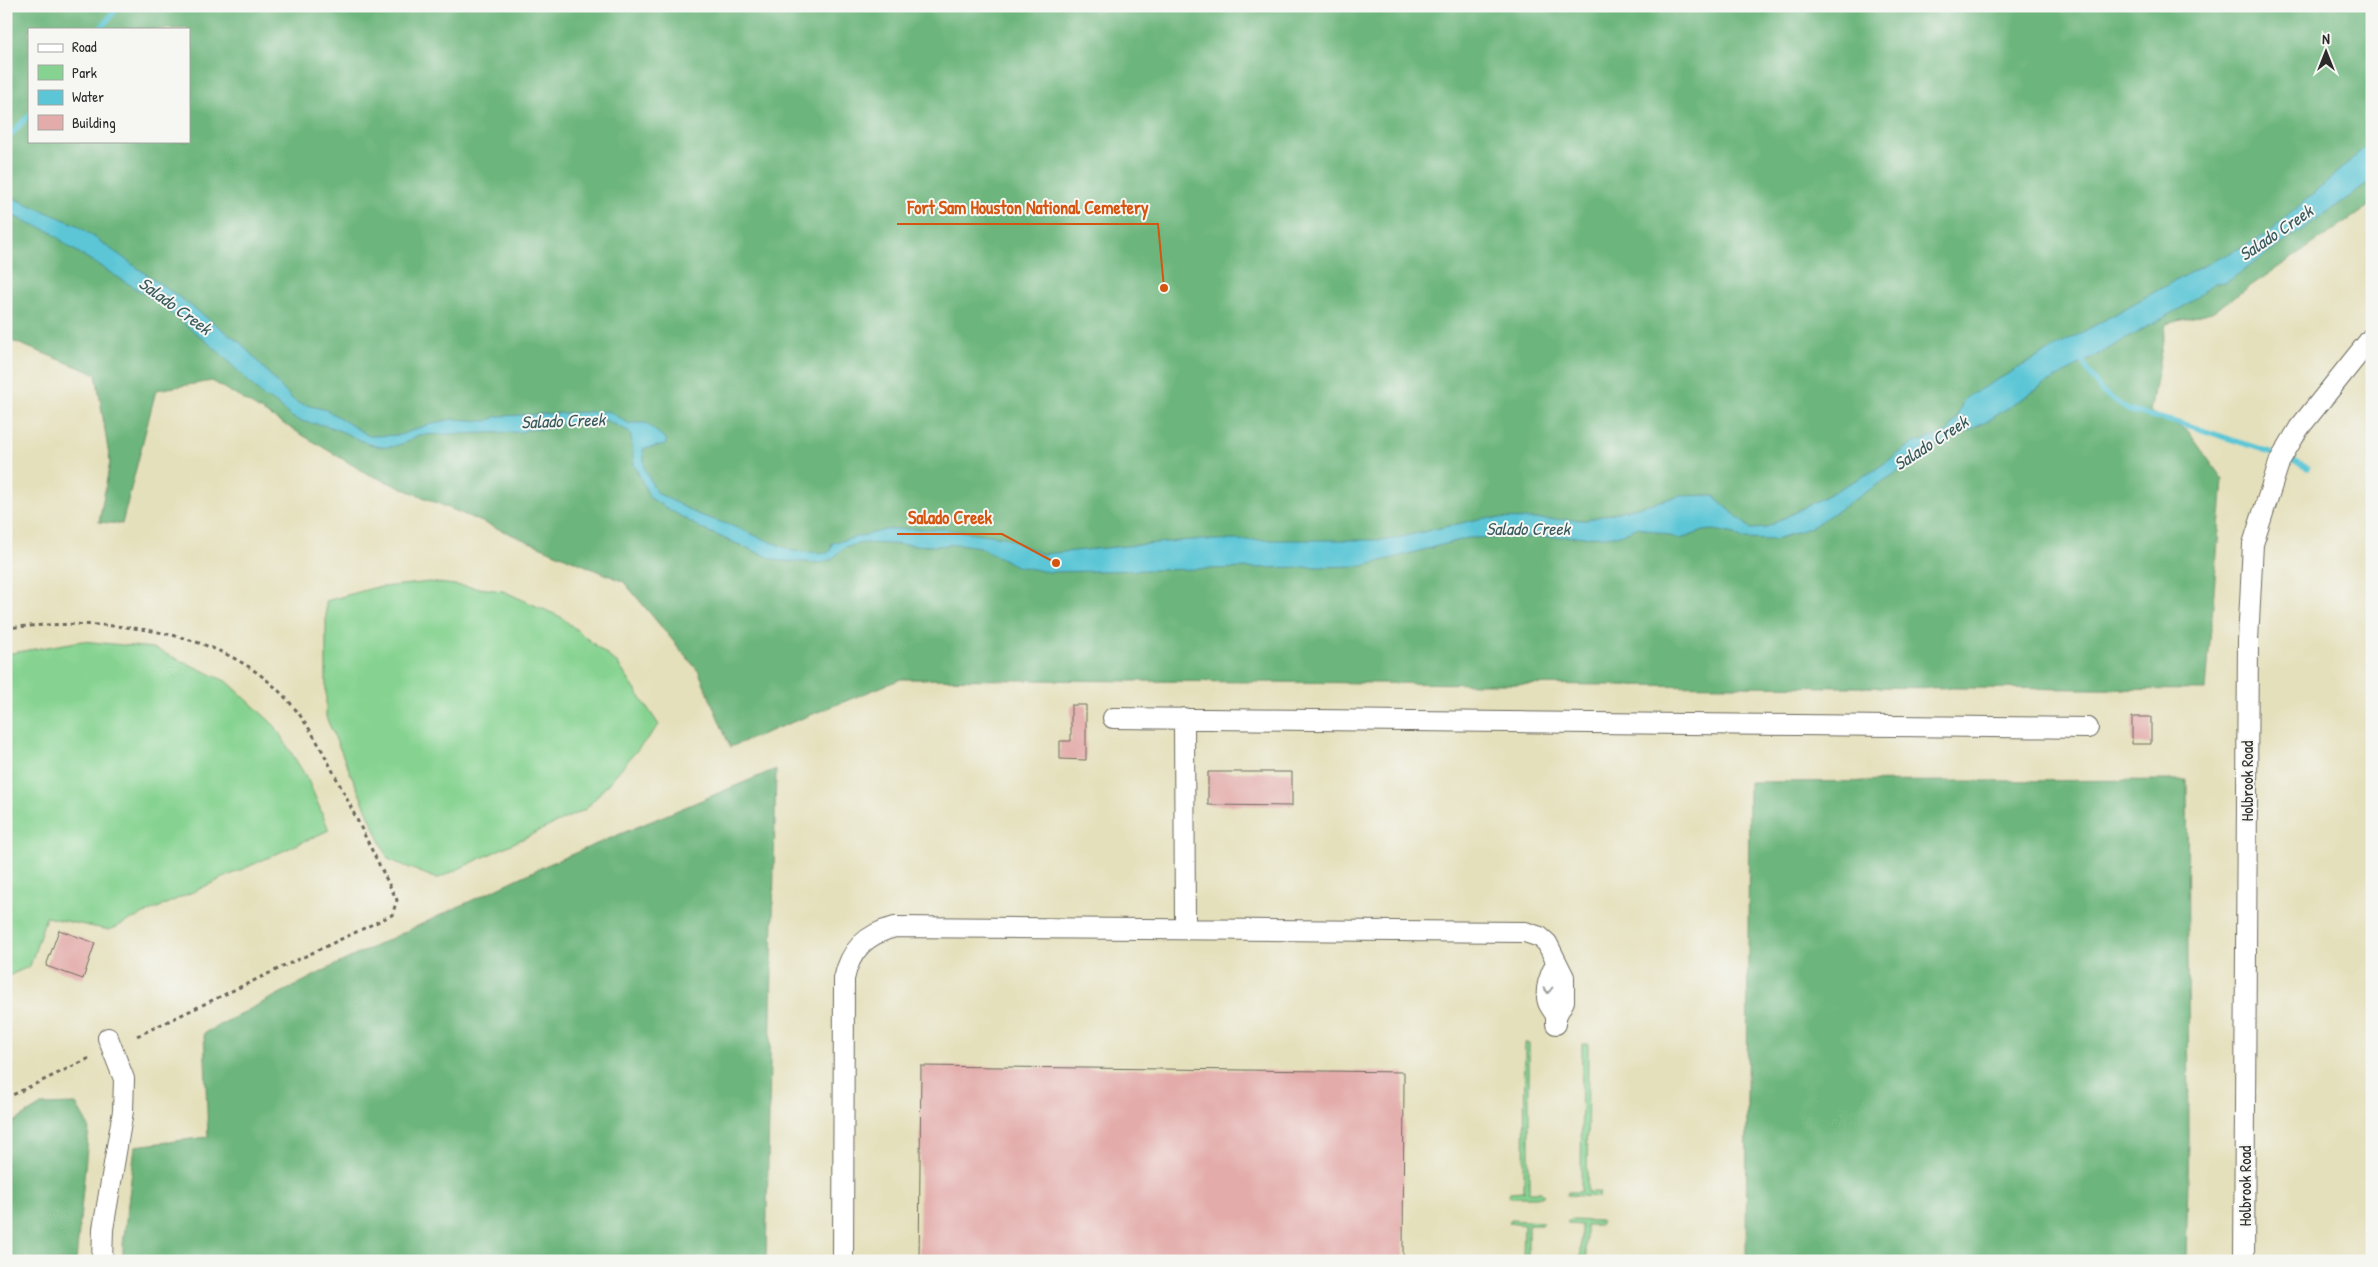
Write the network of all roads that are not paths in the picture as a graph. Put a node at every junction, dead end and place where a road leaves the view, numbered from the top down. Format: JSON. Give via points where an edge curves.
{"nodes":[{"id":1,"x":2372,"y":337,"type":"edge"},
{"id":2,"x":1113,"y":718,"type":"dead end"},
{"id":3,"x":1184,"y":718,"type":"junction"},
{"id":4,"x":2088,"y":728,"type":"dead end"},
{"id":5,"x":1185,"y":928,"type":"junction"},
{"id":6,"x":1556,"y":1020,"type":"dead end"},
{"id":7,"x":108,"y":1038,"type":"dead end"},
{"id":8,"x":102,"y":1261,"type":"edge"},
{"id":9,"x":843,"y":1261,"type":"edge"},
{"id":10,"x":2244,"y":1261,"type":"edge"}],
"edges":[{"from":1,"to":10,"type":"street","name":"Holbrook Road","via":[[2299,428],[2280,460],[2254,544],[2248,641]]},
{"from":2,"to":3,"type":"street"},
{"from":3,"to":4,"type":"street"},
{"from":3,"to":5,"type":"street"},
{"from":5,"to":6,"type":"street","via":[[1525,932],[1547,943],[1564,977],[1564,1001]]},
{"from":5,"to":9,"type":"street","via":[[895,927],[878,931],[860,944],[849,960],[844,979]]},
{"from":7,"to":8,"type":"street","via":[[124,1079],[123,1111],[103,1229]]}]}
